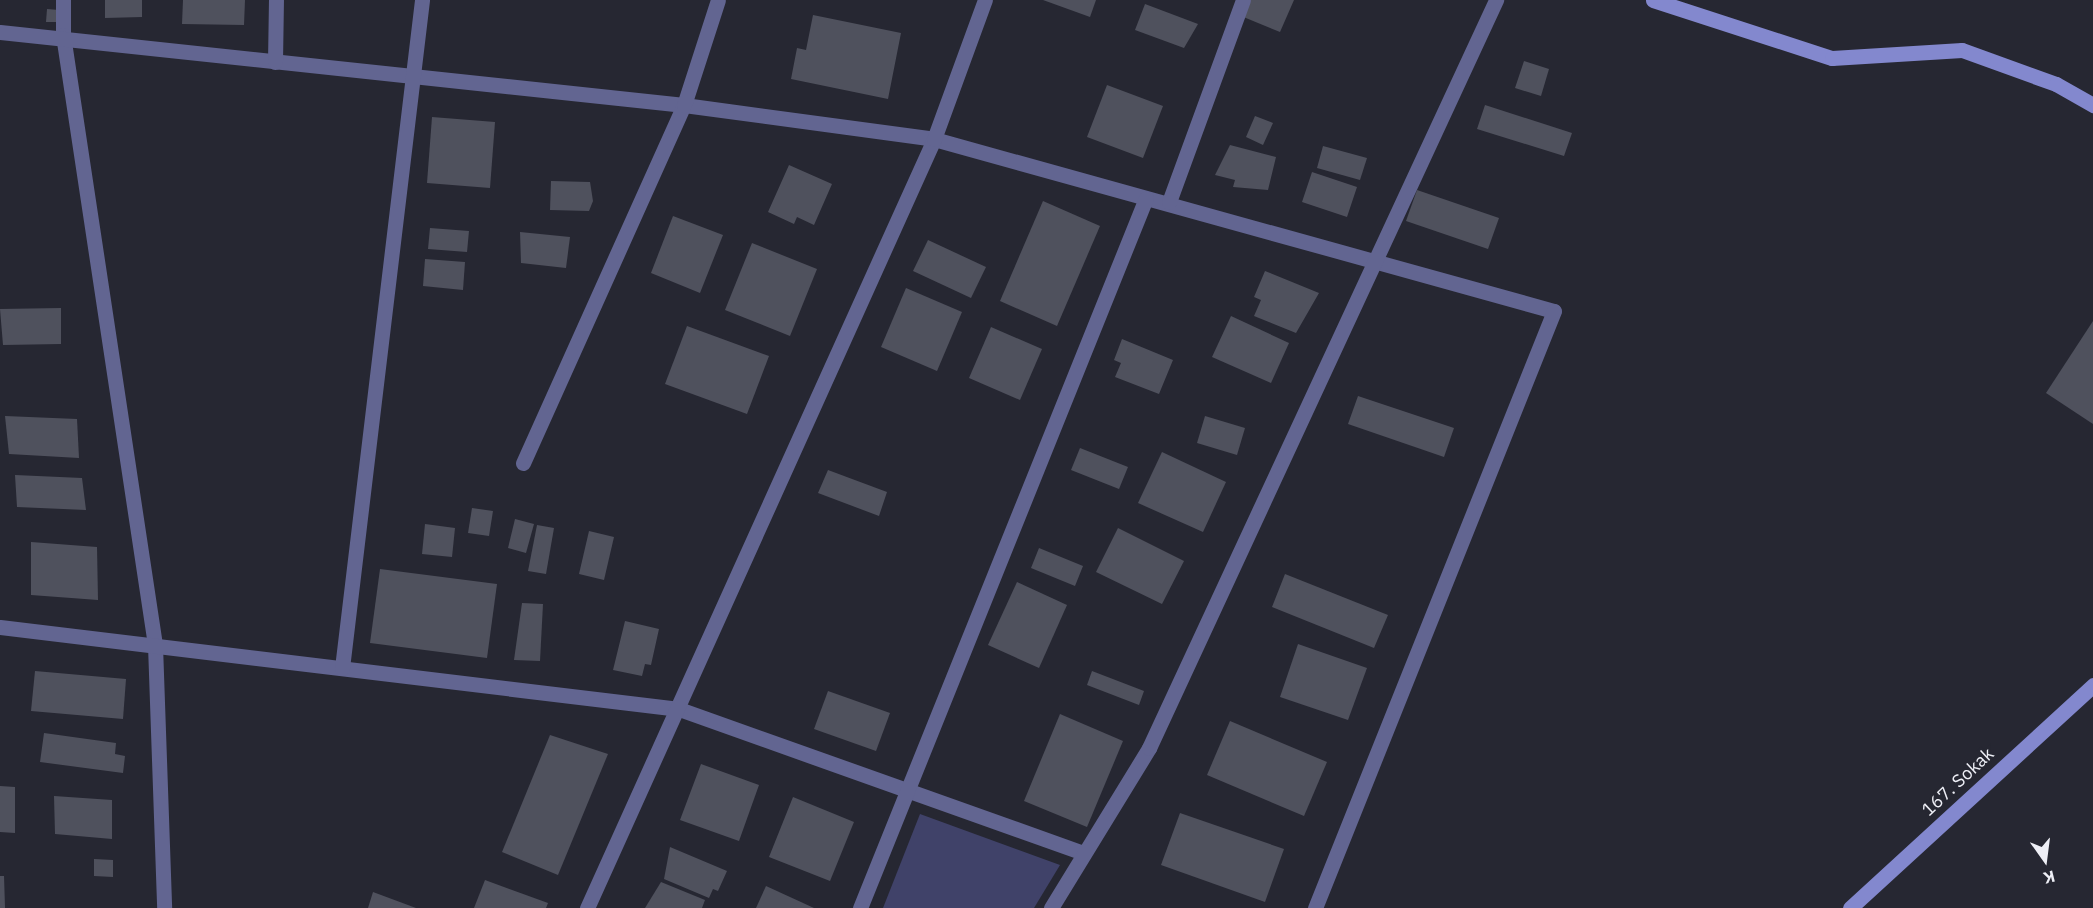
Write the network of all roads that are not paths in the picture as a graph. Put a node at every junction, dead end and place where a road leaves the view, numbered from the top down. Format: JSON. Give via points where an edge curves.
{"nodes":[{"id":1,"x":63,"y":0,"type":"edge"},
{"id":2,"x":276,"y":0,"type":"edge"},
{"id":3,"x":422,"y":0,"type":"edge"},
{"id":4,"x":718,"y":0,"type":"edge"},
{"id":5,"x":985,"y":0,"type":"edge"},
{"id":6,"x":1243,"y":0,"type":"edge"},
{"id":7,"x":1496,"y":0,"type":"edge"},
{"id":8,"x":1653,"y":0,"type":"edge"},
{"id":9,"x":0,"y":32,"type":"edge"},
{"id":10,"x":63,"y":35,"type":"junction"},
{"id":11,"x":275,"y":62,"type":"junction"},
{"id":12,"x":415,"y":74,"type":"junction"},
{"id":13,"x":684,"y":105,"type":"junction"},
{"id":14,"x":2093,"y":105,"type":"edge"},
{"id":15,"x":934,"y":139,"type":"junction"},
{"id":16,"x":1146,"y":198,"type":"junction"},
{"id":17,"x":1169,"y":202,"type":"junction"},
{"id":18,"x":1378,"y":265,"type":"junction"},
{"id":19,"x":523,"y":463,"type":"dead end"},
{"id":20,"x":0,"y":627,"type":"edge"},
{"id":21,"x":155,"y":645,"type":"junction"},
{"id":22,"x":342,"y":668,"type":"junction"},
{"id":23,"x":2093,"y":685,"type":"edge"},
{"id":24,"x":679,"y":709,"type":"junction"},
{"id":25,"x":908,"y":790,"type":"junction"},
{"id":26,"x":1084,"y":853,"type":"junction"},
{"id":27,"x":164,"y":908,"type":"edge"},
{"id":28,"x":587,"y":908,"type":"edge"},
{"id":29,"x":860,"y":908,"type":"edge"},
{"id":30,"x":1051,"y":908,"type":"edge"},
{"id":31,"x":1315,"y":908,"type":"edge"},
{"id":32,"x":1850,"y":908,"type":"edge"}],
"edges":[{"from":1,"to":10,"type":"street"},
{"from":2,"to":11,"type":"street"},
{"from":3,"to":12,"type":"street"},
{"from":4,"to":13,"type":"street"},
{"from":5,"to":15,"type":"street"},
{"from":6,"to":17,"type":"street"},
{"from":7,"to":18,"type":"street"},
{"from":8,"to":14,"type":"street","via":[[1832,58],[1962,50],[2056,84]]},
{"from":9,"to":10,"type":"street"},
{"from":10,"to":11,"type":"street"},
{"from":10,"to":21,"type":"street"},
{"from":11,"to":12,"type":"street"},
{"from":12,"to":13,"type":"street"},
{"from":12,"to":22,"type":"street"},
{"from":13,"to":15,"type":"street"},
{"from":13,"to":19,"type":"street"},
{"from":15,"to":16,"type":"street"},
{"from":15,"to":24,"type":"street"},
{"from":16,"to":17,"type":"street"},
{"from":16,"to":25,"type":"street"},
{"from":17,"to":18,"type":"street"},
{"from":18,"to":26,"type":"street","via":[[1149,748]]},
{"from":18,"to":31,"type":"street","via":[[1554,311]]},
{"from":20,"to":21,"type":"street"},
{"from":21,"to":22,"type":"street"},
{"from":21,"to":27,"type":"street"},
{"from":22,"to":24,"type":"street"},
{"from":23,"to":32,"type":"street","name":"167. Sokak"},
{"from":24,"to":25,"type":"street"},
{"from":24,"to":28,"type":"street"},
{"from":25,"to":26,"type":"street"},
{"from":25,"to":29,"type":"street"},
{"from":26,"to":30,"type":"street"}]}
